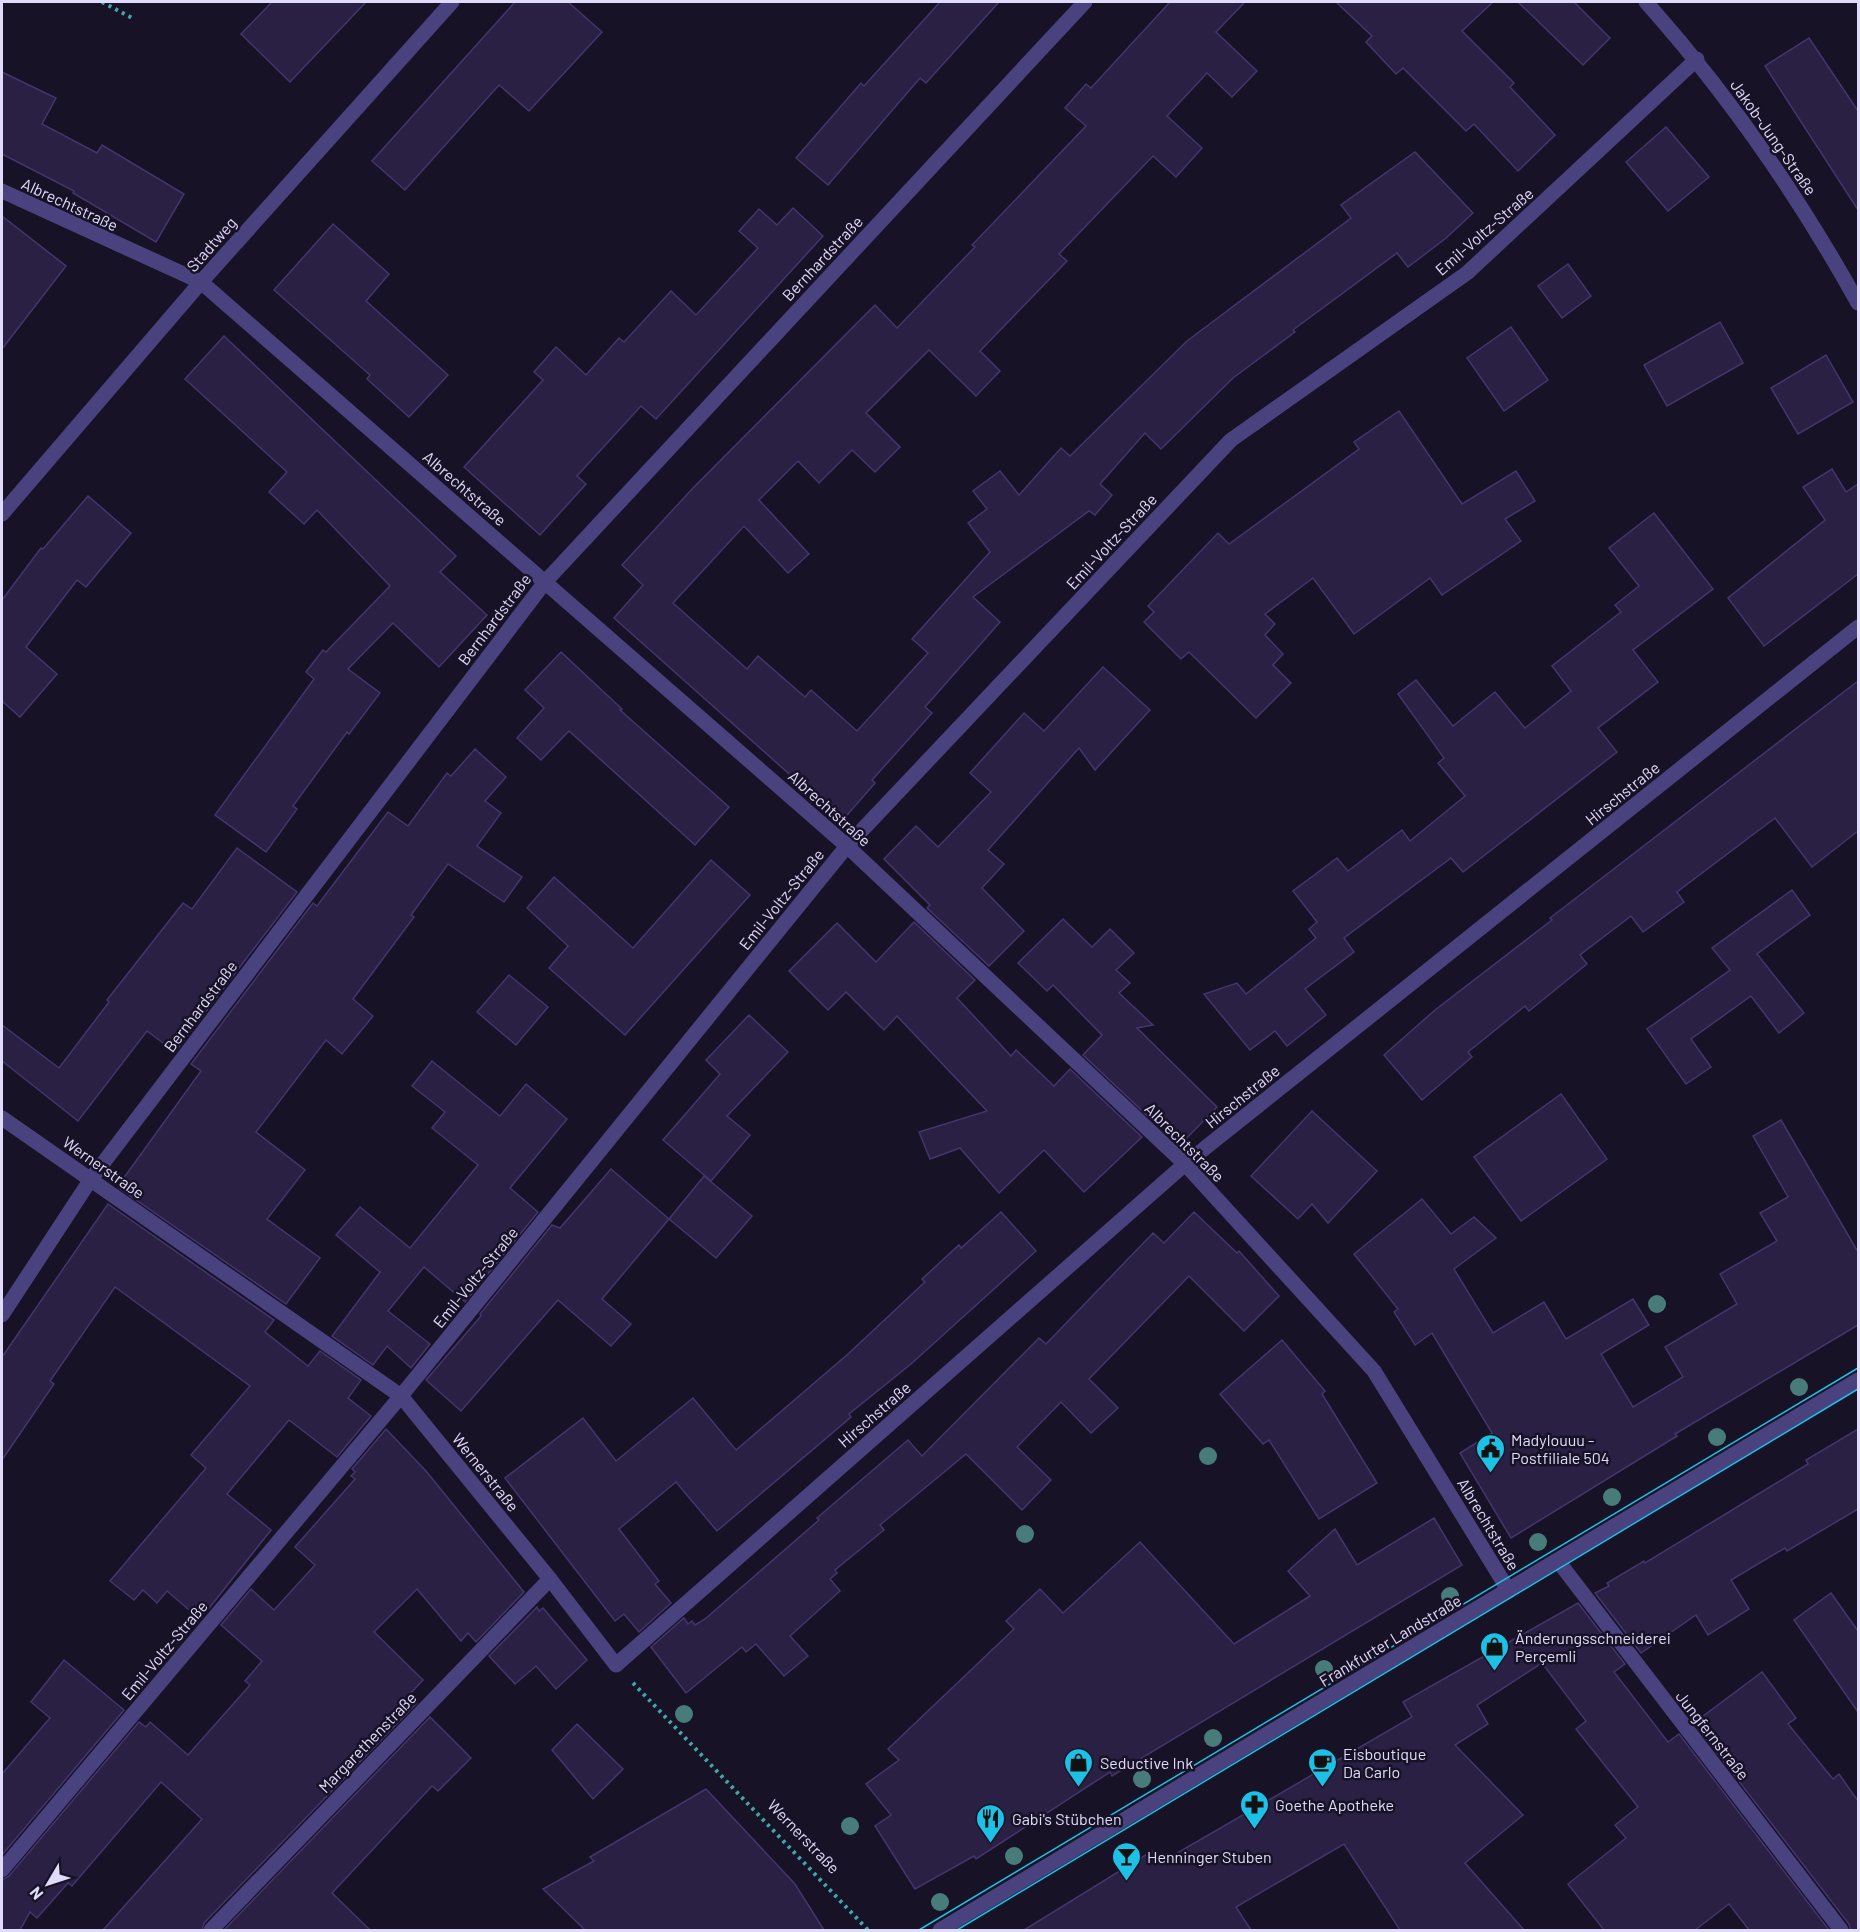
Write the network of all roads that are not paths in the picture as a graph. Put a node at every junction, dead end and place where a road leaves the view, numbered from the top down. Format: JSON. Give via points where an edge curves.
{"nodes":[{"id":1,"x":452,"y":2,"type":"edge"},
{"id":2,"x":1085,"y":2,"type":"edge"},
{"id":3,"x":1646,"y":2,"type":"edge"},
{"id":4,"x":1697,"y":59,"type":"junction"},
{"id":5,"x":2,"y":191,"type":"edge"},
{"id":6,"x":201,"y":282,"type":"junction"},
{"id":7,"x":1858,"y":303,"type":"edge"},
{"id":8,"x":2,"y":514,"type":"edge"},
{"id":9,"x":545,"y":582,"type":"junction"},
{"id":10,"x":1858,"y":627,"type":"edge"},
{"id":11,"x":847,"y":846,"type":"junction"},
{"id":12,"x":2,"y":1118,"type":"edge"},
{"id":13,"x":1185,"y":1164,"type":"junction"},
{"id":14,"x":91,"y":1179,"type":"junction"},
{"id":15,"x":2,"y":1315,"type":"edge"},
{"id":16,"x":1858,"y":1380,"type":"edge"},
{"id":17,"x":400,"y":1396,"type":"junction"},
{"id":18,"x":1558,"y":1561,"type":"junction"},
{"id":19,"x":550,"y":1579,"type":"junction"},
{"id":20,"x":1509,"y":1591,"type":"junction"},
{"id":21,"x":616,"y":1665,"type":"joint"},
{"id":22,"x":2,"y":1870,"type":"edge"},
{"id":23,"x":211,"y":1930,"type":"edge"},
{"id":24,"x":940,"y":1930,"type":"edge"},
{"id":25,"x":1841,"y":1930,"type":"edge"}],
"edges":[{"from":1,"to":6,"type":"street","name":"Stadtweg"},
{"from":2,"to":9,"type":"street","name":"Bernhardstraße"},
{"from":3,"to":4,"type":"street","name":"Jakob-Jung-Straße"},
{"from":4,"to":7,"type":"street","name":"Jakob-Jung-Straße","via":[[1774,164]]},
{"from":4,"to":11,"type":"street","name":"Emil-Voltz-Straße","via":[[1467,273],[1231,440]]},
{"from":5,"to":6,"type":"street","name":"Albrechtstraße"},
{"from":6,"to":8,"type":"street","name":"Stadtweg"},
{"from":6,"to":9,"type":"street","name":"Albrechtstraße"},
{"from":9,"to":11,"type":"street","name":"Albrechtstraße"},
{"from":9,"to":14,"type":"street","name":"Bernhardstraße"},
{"from":10,"to":13,"type":"street","name":"Hirschstraße"},
{"from":11,"to":13,"type":"street","name":"Albrechtstraße"},
{"from":11,"to":17,"type":"street","name":"Emil-Voltz-Straße"},
{"from":12,"to":14,"type":"street","name":"Wernerstraße"},
{"from":13,"to":20,"type":"street","name":"Albrechtstraße","via":[[1374,1371]]},
{"from":13,"to":21,"type":"street","name":"Hirschstraße"},
{"from":14,"to":15,"type":"street","name":"Bernhardstraße"},
{"from":14,"to":17,"type":"street","name":"Wernerstraße"},
{"from":16,"to":18,"type":"street","name":"Frankfurter Landstraße"},
{"from":17,"to":19,"type":"street","name":"Wernerstraße"},
{"from":17,"to":22,"type":"street","name":"Emil-Voltz-Straße"},
{"from":18,"to":20,"type":"street","name":"Frankfurter Landstraße"},
{"from":18,"to":25,"type":"street","name":"Jungfernstraße"},
{"from":19,"to":21,"type":"street","name":"Wernerstraße"},
{"from":19,"to":23,"type":"street","name":"Margarethenstraße"},
{"from":20,"to":24,"type":"street","name":"Frankfurter Landstraße"}]}
